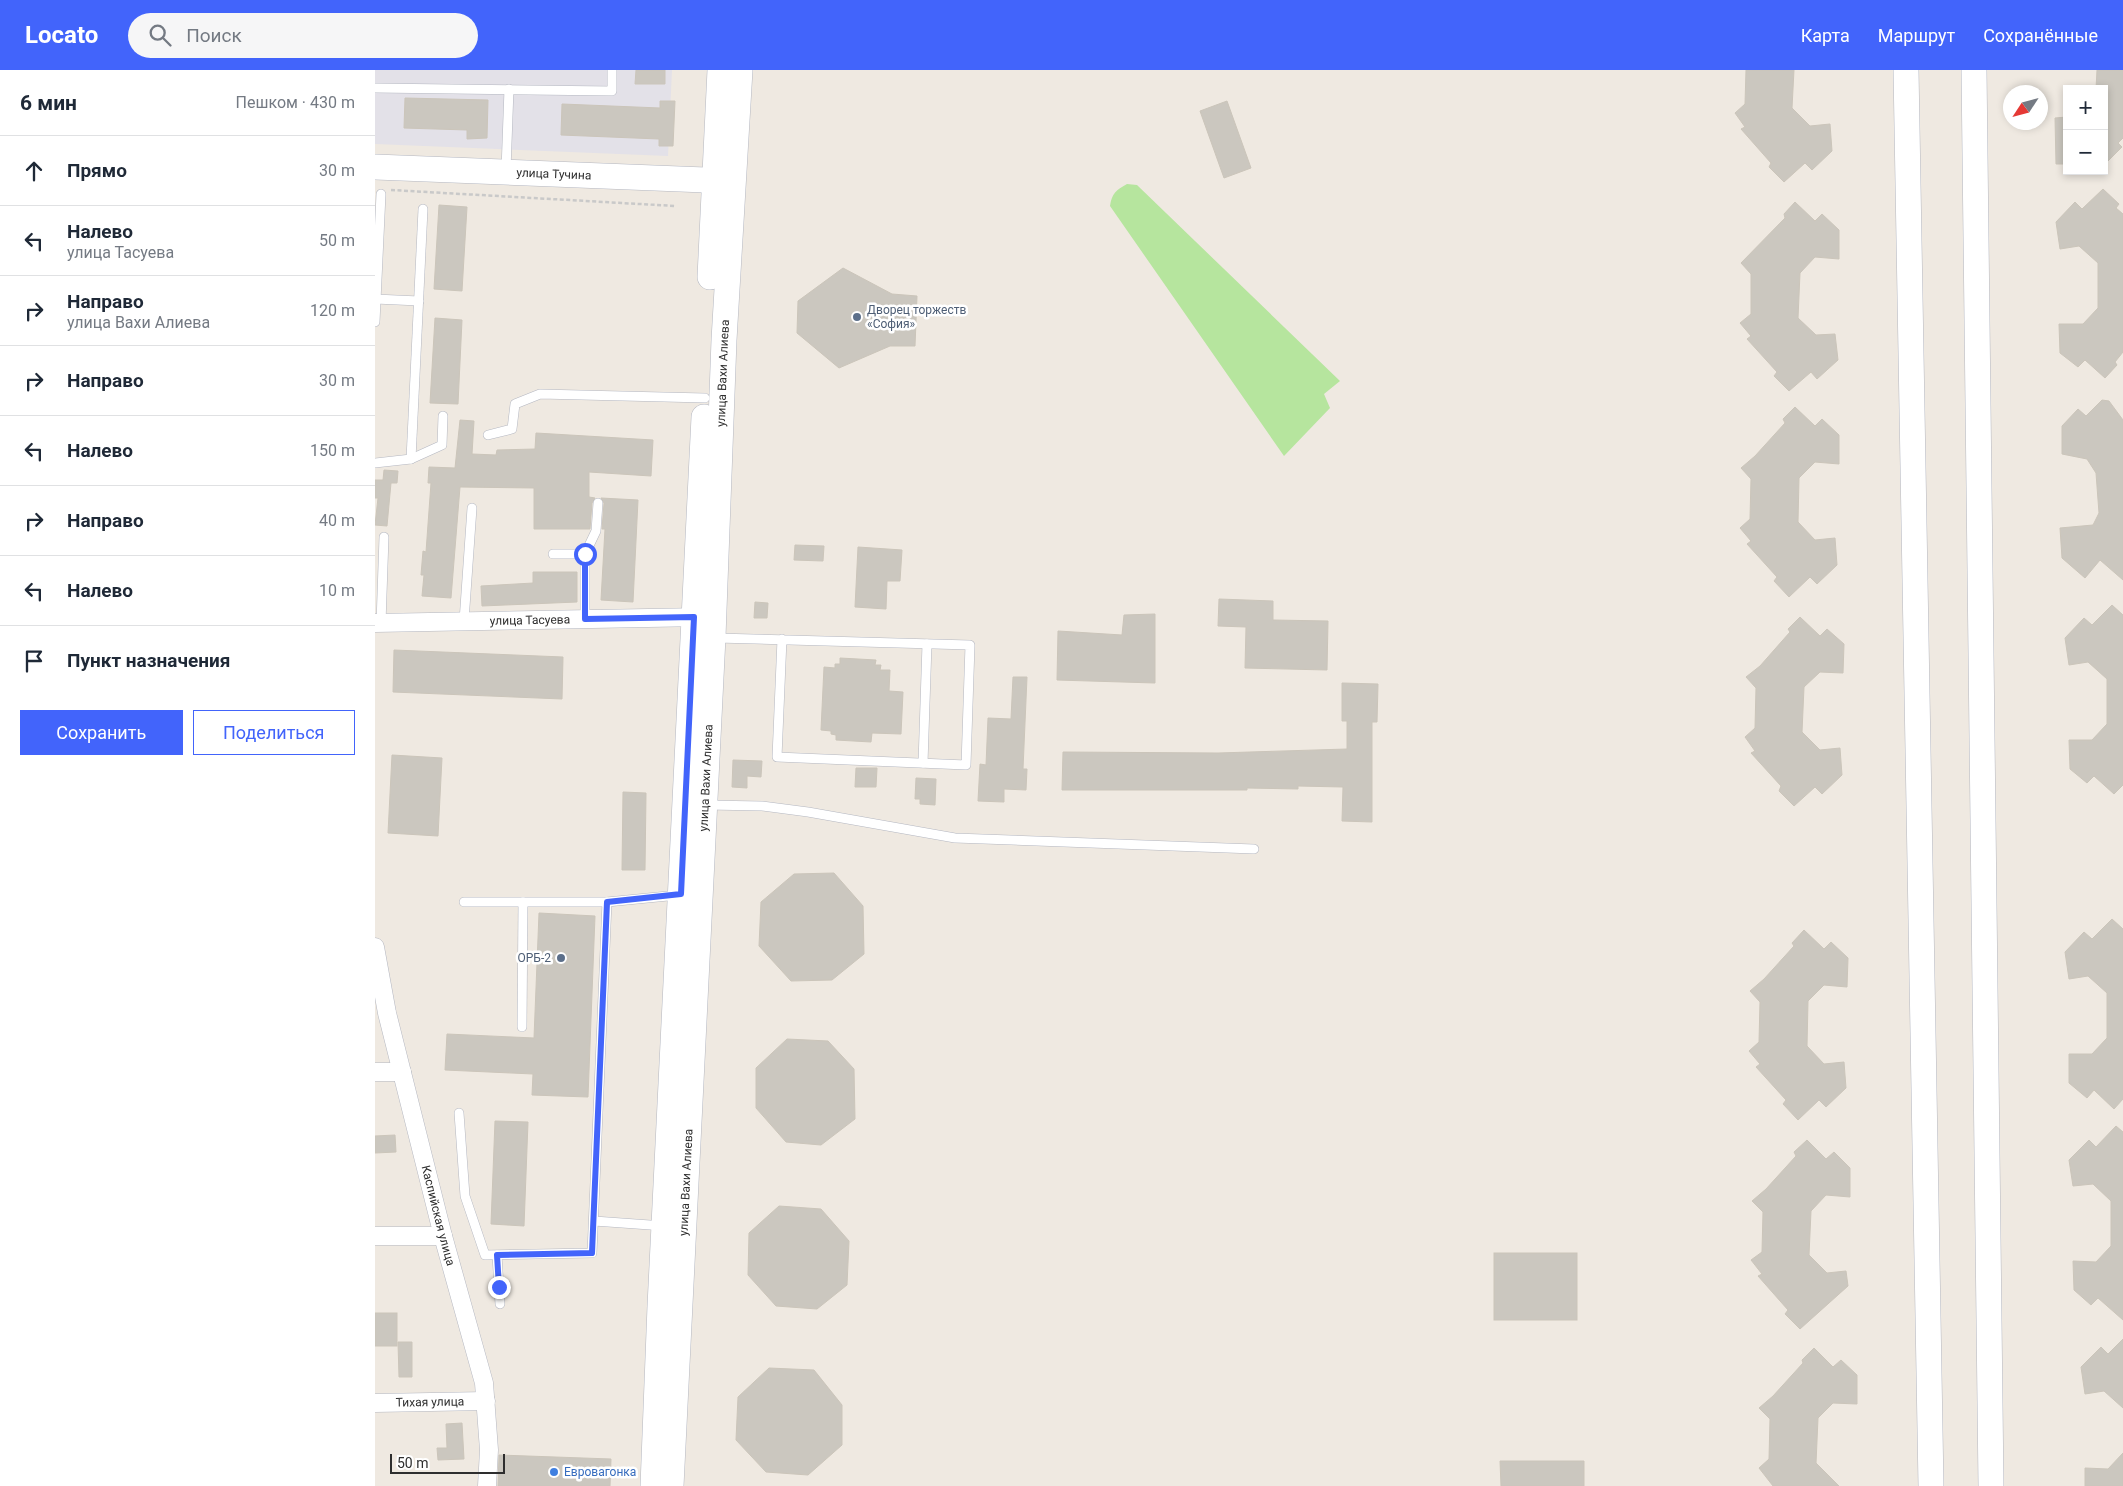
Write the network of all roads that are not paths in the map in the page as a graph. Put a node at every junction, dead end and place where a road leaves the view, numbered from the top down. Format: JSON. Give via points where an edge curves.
{"nodes":[{"id":1,"x":612,"y":70,"type":"edge"},
{"id":2,"x":720,"y":70,"type":"edge"},
{"id":3,"x":740,"y":70,"type":"edge"},
{"id":4,"x":1906,"y":70,"type":"edge"},
{"id":5,"x":1974,"y":70,"type":"edge"},
{"id":6,"x":375,"y":88,"type":"edge"},
{"id":7,"x":509,"y":89,"type":"junction"},
{"id":8,"x":375,"y":167,"type":"edge"},
{"id":9,"x":506,"y":172,"type":"junction"},
{"id":10,"x":724,"y":181,"type":"junction"},
{"id":11,"x":383,"y":192,"type":"road end"},
{"id":12,"x":423,"y":209,"type":"dead end"},
{"id":13,"x":375,"y":299,"type":"edge"},
{"id":14,"x":419,"y":301,"type":"junction"},
{"id":15,"x":375,"y":322,"type":"edge"},
{"id":16,"x":705,"y":398,"type":"junction"},
{"id":17,"x":443,"y":416,"type":"dead end"},
{"id":18,"x":488,"y":435,"type":"dead end"},
{"id":19,"x":411,"y":459,"type":"junction"},
{"id":20,"x":375,"y":463,"type":"edge"},
{"id":21,"x":598,"y":504,"type":"dead end"},
{"id":22,"x":472,"y":508,"type":"dead end"},
{"id":23,"x":384,"y":537,"type":"dead end"},
{"id":24,"x":553,"y":554,"type":"dead end"},
{"id":25,"x":585,"y":554,"type":"junction"},
{"id":26,"x":585,"y":619,"type":"junction"},
{"id":27,"x":464,"y":621,"type":"junction"},
{"id":28,"x":378,"y":623,"type":"edge"},
{"id":29,"x":707,"y":624,"type":"junction"},
{"id":30,"x":781,"y":639,"type":"junction"},
{"id":31,"x":927,"y":644,"type":"junction"},
{"id":32,"x":923,"y":763,"type":"junction"},
{"id":33,"x":703,"y":804,"type":"junction"},
{"id":34,"x":1254,"y":849,"type":"dead end"},
{"id":35,"x":681,"y":894,"type":"junction"},
{"id":36,"x":464,"y":902,"type":"dead end"},
{"id":37,"x":523,"y":902,"type":"junction"},
{"id":38,"x":607,"y":902,"type":"junction"},
{"id":39,"x":375,"y":947,"type":"edge"},
{"id":40,"x":522,"y":1027,"type":"dead end"},
{"id":41,"x":375,"y":1072,"type":"edge"},
{"id":42,"x":402,"y":1072,"type":"junction"},
{"id":43,"x":459,"y":1113,"type":"dead end"},
{"id":44,"x":593,"y":1222,"type":"junction"},
{"id":45,"x":664,"y":1226,"type":"junction"},
{"id":46,"x":375,"y":1236,"type":"edge"},
{"id":47,"x":443,"y":1236,"type":"junction"},
{"id":48,"x":497,"y":1255,"type":"junction"},
{"id":49,"x":500,"y":1304,"type":"dead end"},
{"id":50,"x":486,"y":1401,"type":"junction"},
{"id":51,"x":375,"y":1403,"type":"edge"},
{"id":52,"x":487,"y":1486,"type":"edge"},
{"id":53,"x":653,"y":1486,"type":"edge"},
{"id":54,"x":671,"y":1486,"type":"edge"},
{"id":55,"x":1931,"y":1486,"type":"edge"},
{"id":56,"x":1991,"y":1486,"type":"edge"}],
"edges":[{"from":1,"to":7,"type":"lane","via":[[612,91]]},
{"from":2,"to":10,"type":"main road","name":"улица Вахи Алиева"},
{"from":3,"to":10,"type":"main road","name":"улица Вахи Алиева"},
{"from":4,"to":55,"type":"main road"},
{"from":5,"to":56,"type":"main road"},
{"from":6,"to":7,"type":"lane"},
{"from":7,"to":9,"type":"lane"},
{"from":8,"to":9,"type":"main road","name":"улица Тучина"},
{"from":9,"to":10,"type":"main road","name":"улица Тучина"},
{"from":10,"to":16,"type":"main road","name":"улица Вахи Алиева"},
{"from":10,"to":29,"type":"main road","name":"улица Вахи Алиева","via":[[723,340]]},
{"from":11,"to":13,"type":"lane"},
{"from":12,"to":14,"type":"lane"},
{"from":13,"to":14,"type":"lane"},
{"from":13,"to":15,"type":"lane"},
{"from":14,"to":19,"type":"lane"},
{"from":16,"to":18,"type":"lane","via":[[541,394],[515,404],[512,429]]},
{"from":16,"to":29,"type":"main road","name":"улица Вахи Алиева"},
{"from":17,"to":19,"type":"lane","via":[[442,445]]},
{"from":19,"to":20,"type":"lane"},
{"from":21,"to":25,"type":"lane","via":[[596,530]]},
{"from":22,"to":27,"type":"lane"},
{"from":23,"to":28,"type":"lane"},
{"from":24,"to":25,"type":"lane"},
{"from":25,"to":26,"type":"lane"},
{"from":26,"to":27,"type":"street","name":"улица Тасуева"},
{"from":26,"to":29,"type":"street","name":"улица Тасуева"},
{"from":27,"to":28,"type":"street","name":"улица Тасуева"},
{"from":29,"to":30,"type":"lane"},
{"from":29,"to":33,"type":"main road","name":"улица Вахи Алиева"},
{"from":29,"to":35,"type":"main road","name":"улица Вахи Алиева"},
{"from":30,"to":31,"type":"lane"},
{"from":30,"to":32,"type":"lane","via":[[777,757]]},
{"from":31,"to":32,"type":"lane"},
{"from":31,"to":32,"type":"lane","via":[[970,645],[966,765]]},
{"from":33,"to":34,"type":"lane","via":[[763,806],[955,838]]},
{"from":33,"to":54,"type":"main road","name":"улица Вахи Алиева","via":[[689,1159]]},
{"from":35,"to":38,"type":"lane"},
{"from":35,"to":45,"type":"main road","name":"улица Вахи Алиева"},
{"from":36,"to":37,"type":"lane"},
{"from":37,"to":38,"type":"lane"},
{"from":37,"to":40,"type":"lane"},
{"from":38,"to":44,"type":"lane"},
{"from":39,"to":42,"type":"street","name":"Каспийская улица"},
{"from":41,"to":42,"type":"street"},
{"from":42,"to":47,"type":"street","name":"Каспийская улица"},
{"from":43,"to":48,"type":"lane","via":[[465,1196],[485,1255]]},
{"from":44,"to":45,"type":"lane"},
{"from":44,"to":48,"type":"lane","via":[[592,1253]]},
{"from":45,"to":53,"type":"main road","name":"улица Вахи Алиева"},
{"from":46,"to":47,"type":"street"},
{"from":47,"to":50,"type":"street","name":"Каспийская улица","via":[[485,1383]]},
{"from":48,"to":49,"type":"lane"},
{"from":50,"to":51,"type":"street","name":"Тихая улица"},
{"from":50,"to":52,"type":"street","name":"Каспийская улица"}]}
